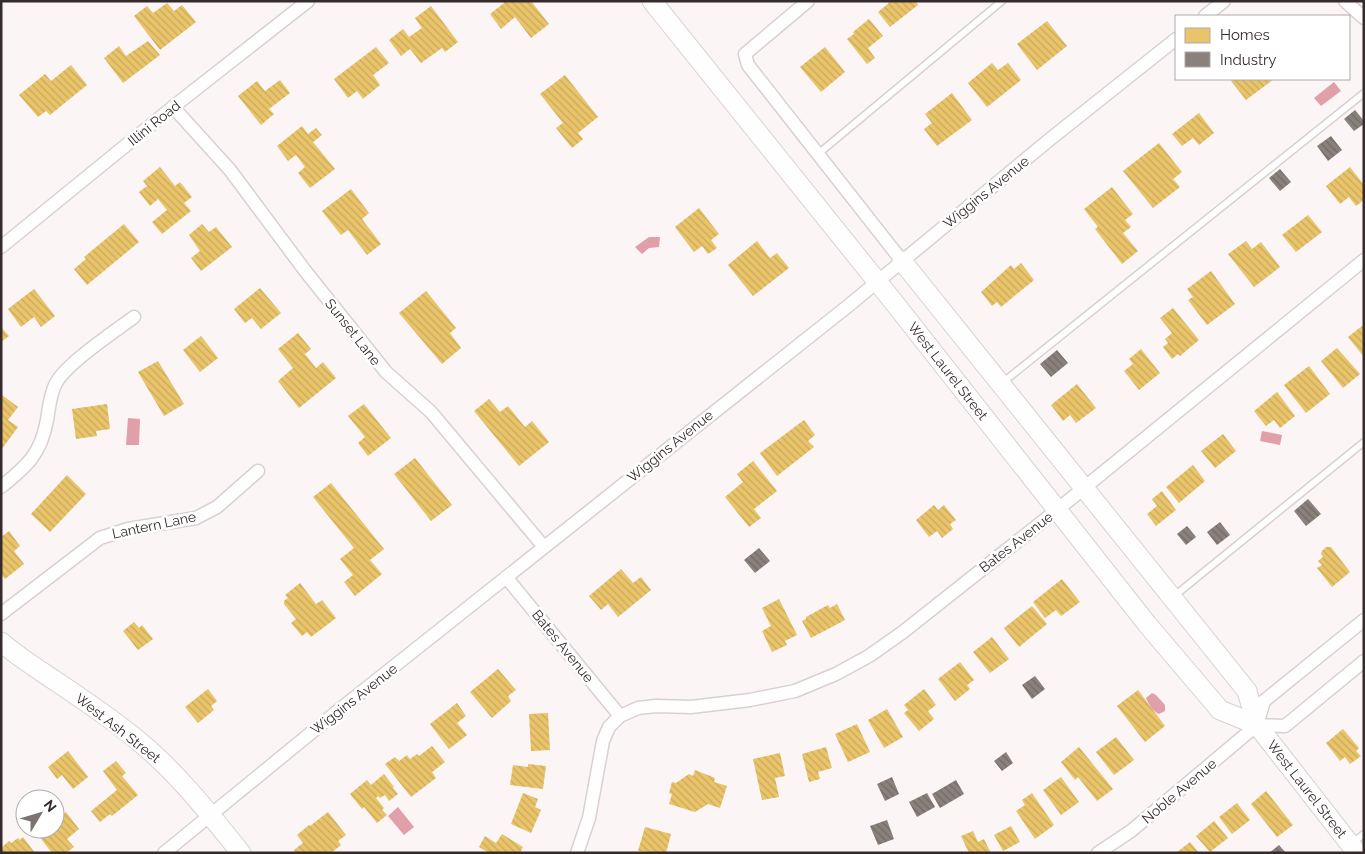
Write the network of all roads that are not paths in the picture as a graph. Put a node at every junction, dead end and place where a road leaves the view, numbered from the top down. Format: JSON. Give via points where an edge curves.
{"nodes":[{"id":1,"x":308,"y":1,"type":"edge"},
{"id":2,"x":652,"y":1,"type":"edge"},
{"id":3,"x":808,"y":1,"type":"edge"},
{"id":4,"x":1002,"y":1,"type":"edge"},
{"id":5,"x":1224,"y":1,"type":"edge"},
{"id":6,"x":1345,"y":1,"type":"edge"},
{"id":7,"x":1206,"y":15,"type":"edge"},
{"id":8,"x":1364,"y":18,"type":"edge"},
{"id":9,"x":1175,"y":40,"type":"edge"},
{"id":10,"x":1364,"y":92,"type":"edge"},
{"id":11,"x":174,"y":107,"type":"junction"},
{"id":12,"x":818,"y":154,"type":"junction"},
{"id":13,"x":1,"y":247,"type":"edge"},
{"id":14,"x":1364,"y":260,"type":"edge"},
{"id":15,"x":902,"y":261,"type":"junction"},
{"id":16,"x":877,"y":281,"type":"junction"},
{"id":17,"x":134,"y":317,"type":"dead end"},
{"id":18,"x":1001,"y":384,"type":"junction"},
{"id":19,"x":1364,"y":442,"type":"edge"},
{"id":20,"x":258,"y":471,"type":"dead end"},
{"id":21,"x":1,"y":487,"type":"edge"},
{"id":22,"x":1084,"y":488,"type":"junction"},
{"id":23,"x":1057,"y":510,"type":"junction"},
{"id":24,"x":544,"y":547,"type":"junction"},
{"id":25,"x":506,"y":577,"type":"junction"},
{"id":26,"x":1173,"y":597,"type":"junction"},
{"id":27,"x":1,"y":614,"type":"edge"},
{"id":28,"x":1364,"y":620,"type":"edge"},
{"id":29,"x":1,"y":642,"type":"edge"},
{"id":30,"x":1364,"y":661,"type":"edge"},
{"id":31,"x":620,"y":716,"type":"junction"},
{"id":32,"x":1257,"y":725,"type":"junction"},
{"id":33,"x":211,"y":815,"type":"junction"},
{"id":34,"x":1357,"y":844,"type":"edge"},
{"id":35,"x":164,"y":853,"type":"edge"},
{"id":36,"x":241,"y":853,"type":"edge"},
{"id":37,"x":577,"y":853,"type":"edge"},
{"id":38,"x":1098,"y":853,"type":"edge"}],
"edges":[{"from":1,"to":11,"type":"street","name":"Illini Road"},
{"from":2,"to":16,"type":"street","name":"West Laurel Street"},
{"from":3,"to":12,"type":"street","name":"West Laurel Street","via":[[745,54],[748,65]]},
{"from":4,"to":12,"type":"lane"},
{"from":5,"to":7,"type":"street"},
{"from":6,"to":8,"type":"street"},
{"from":9,"to":15,"type":"street","name":"Wiggins Avenue"},
{"from":10,"to":18,"type":"lane"},
{"from":11,"to":13,"type":"street","name":"Illini Road"},
{"from":11,"to":24,"type":"street","name":"Sunset Lane","via":[[230,170],[386,372],[431,412]]},
{"from":12,"to":15,"type":"street","name":"West Laurel Street"},
{"from":14,"to":22,"type":"street","name":"Bates Avenue"},
{"from":15,"to":16,"type":"street","name":"Wiggins Avenue"},
{"from":15,"to":18,"type":"street","name":"West Laurel Street"},
{"from":16,"to":23,"type":"street","name":"West Laurel Street"},
{"from":16,"to":24,"type":"street","name":"Wiggins Avenue"},
{"from":17,"to":21,"type":"street","via":[[64,371],[55,384],[46,429],[38,450],[30,463]]},
{"from":18,"to":22,"type":"street","name":"West Laurel Street"},
{"from":19,"to":26,"type":"lane"},
{"from":20,"to":27,"type":"street","name":"Lantern Lane","via":[[217,507],[196,518],[128,529],[100,538]]},
{"from":22,"to":23,"type":"street","name":"Bates Avenue"},
{"from":22,"to":26,"type":"street","name":"West Laurel Street"},
{"from":23,"to":31,"type":"street","name":"Bates Avenue","via":[[903,632],[836,674],[795,691],[750,700],[691,707],[638,708]]},
{"from":23,"to":32,"type":"street","name":"West Laurel Street","via":[[1220,710]]},
{"from":24,"to":25,"type":"street","name":"Wiggins Avenue"},
{"from":25,"to":31,"type":"street","name":"Bates Avenue"},
{"from":25,"to":33,"type":"street","name":"Wiggins Avenue"},
{"from":26,"to":32,"type":"street","name":"West Laurel Street","via":[[1247,691]]},
{"from":28,"to":32,"type":"street","via":[[1264,701]]},
{"from":29,"to":33,"type":"street","name":"West Ash Street","via":[[135,738],[168,767]]},
{"from":30,"to":32,"type":"street","via":[[1284,726]]},
{"from":31,"to":37,"type":"street","via":[[608,726],[603,741],[589,818]]},
{"from":32,"to":34,"type":"street","name":"West Laurel Street"},
{"from":32,"to":38,"type":"street","name":"Noble Avenue","via":[[1131,831]]},
{"from":33,"to":35,"type":"street","name":"Wiggins Avenue"},
{"from":33,"to":36,"type":"street","name":"West Ash Street"}]}
